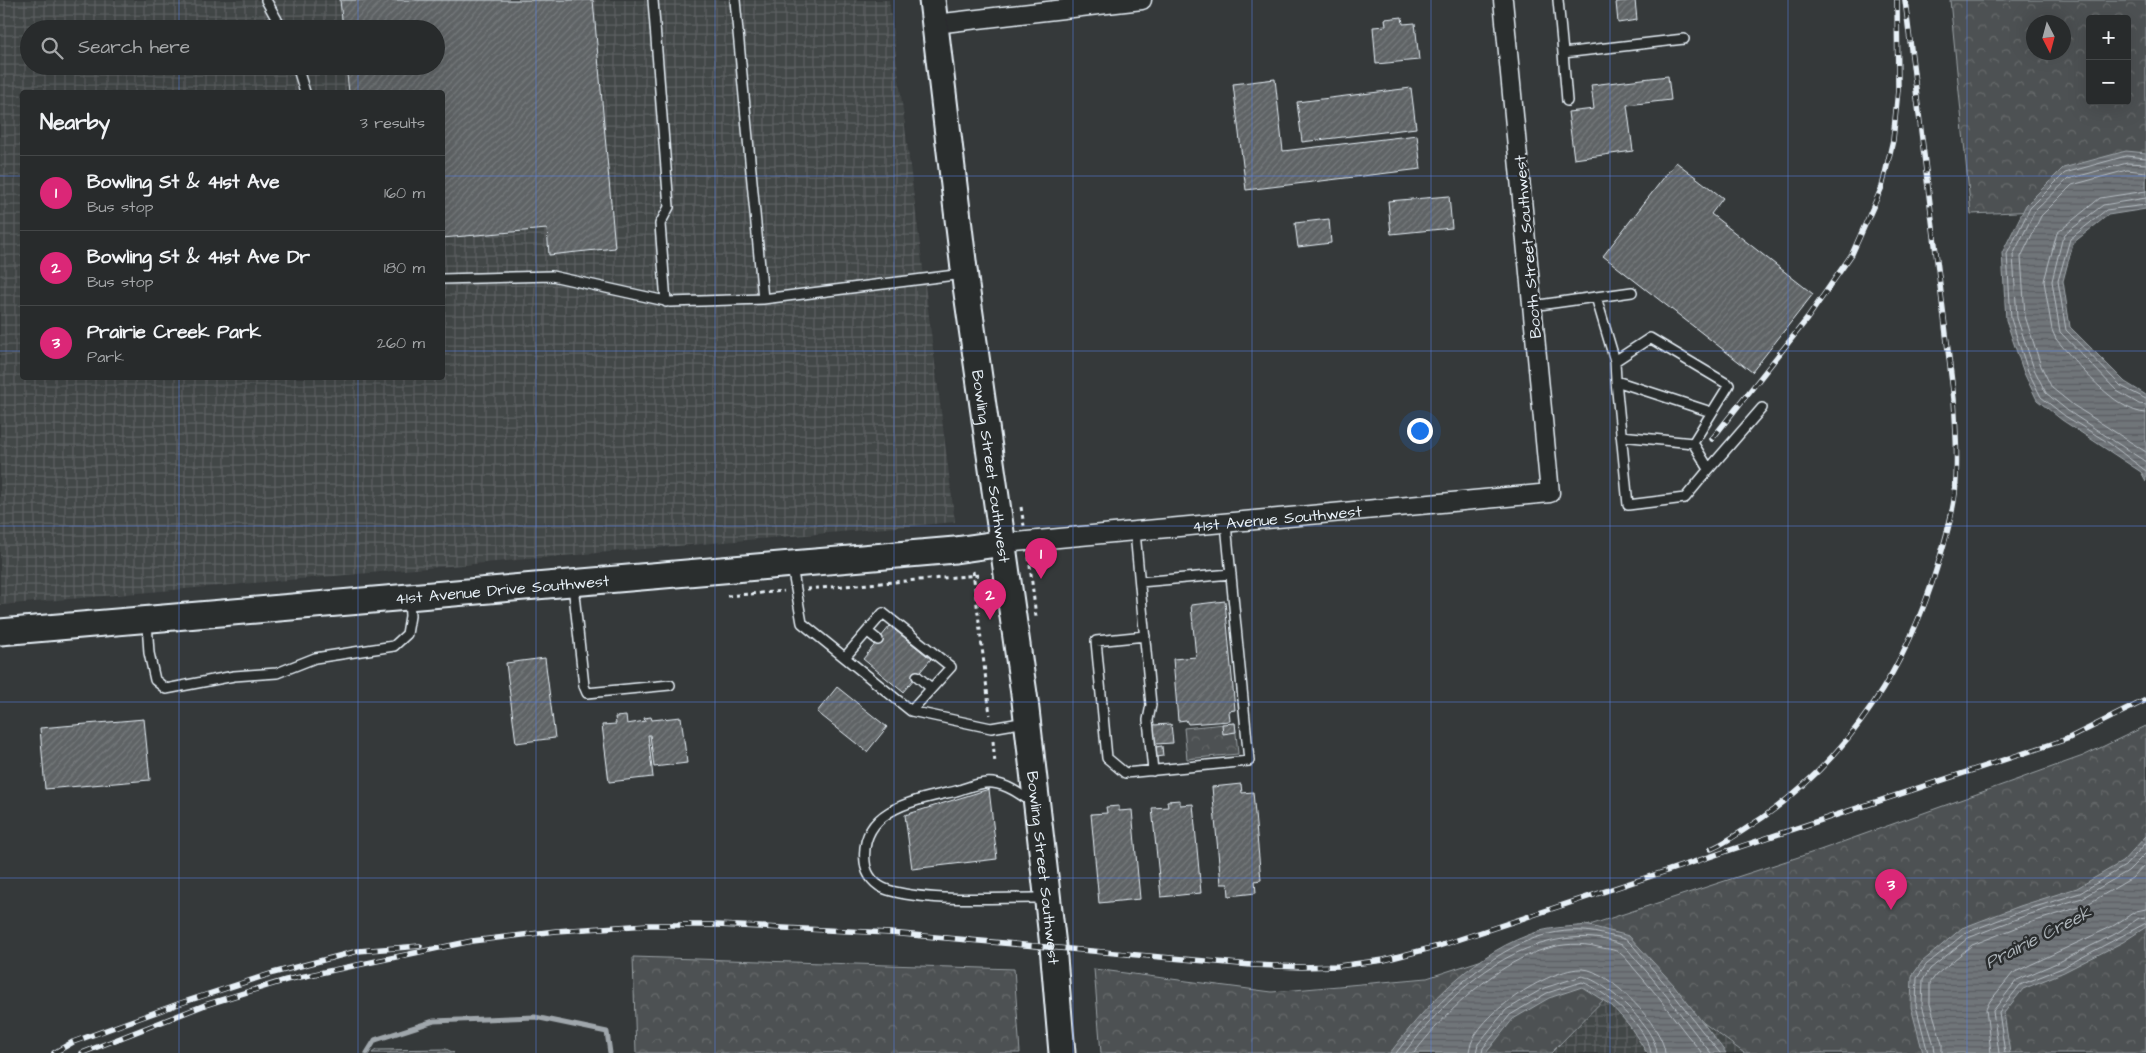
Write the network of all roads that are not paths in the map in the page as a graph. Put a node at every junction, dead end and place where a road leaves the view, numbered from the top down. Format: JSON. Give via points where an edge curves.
{"nodes":[{"id":1,"x":266,"y":0,"type":"edge"},
{"id":2,"x":653,"y":0,"type":"edge"},
{"id":3,"x":736,"y":0,"type":"edge"},
{"id":4,"x":1142,"y":0,"type":"edge"},
{"id":5,"x":1503,"y":0,"type":"edge"},
{"id":6,"x":1558,"y":0,"type":"edge"},
{"id":7,"x":933,"y":12,"type":"edge"},
{"id":8,"x":277,"y":20,"type":"edge"},
{"id":9,"x":1684,"y":39,"type":"dead end"},
{"id":10,"x":1563,"y":53,"type":"junction"},
{"id":11,"x":300,"y":75,"type":"edge"},
{"id":12,"x":304,"y":90,"type":"edge"},
{"id":13,"x":1567,"y":101,"type":"dead end"},
{"id":14,"x":964,"y":274,"type":"junction"},
{"id":15,"x":445,"y":279,"type":"edge"},
{"id":16,"x":1632,"y":292,"type":"dead end"},
{"id":17,"x":1596,"y":297,"type":"junction"},
{"id":18,"x":763,"y":299,"type":"junction"},
{"id":19,"x":666,"y":302,"type":"junction"},
{"id":20,"x":1532,"y":306,"type":"junction"},
{"id":21,"x":1615,"y":362,"type":"junction"},
{"id":22,"x":1616,"y":381,"type":"junction"},
{"id":23,"x":1762,"y":408,"type":"dead end"},
{"id":24,"x":1711,"y":412,"type":"junction"},
{"id":25,"x":1621,"y":436,"type":"junction"},
{"id":26,"x":1693,"y":443,"type":"junction"},
{"id":27,"x":1709,"y":469,"type":"junction"},
{"id":28,"x":1550,"y":493,"type":"joint"},
{"id":29,"x":1226,"y":524,"type":"junction"},
{"id":30,"x":1135,"y":532,"type":"junction"},
{"id":31,"x":1004,"y":544,"type":"junction"},
{"id":32,"x":792,"y":564,"type":"junction"},
{"id":33,"x":1231,"y":574,"type":"junction"},
{"id":34,"x":1140,"y":582,"type":"junction"},
{"id":35,"x":572,"y":583,"type":"junction"},
{"id":36,"x":409,"y":597,"type":"junction"},
{"id":37,"x":147,"y":619,"type":"junction"},
{"id":38,"x":0,"y":632,"type":"edge"},
{"id":39,"x":868,"y":632,"type":"junction"},
{"id":40,"x":1145,"y":636,"type":"junction"},
{"id":41,"x":878,"y":640,"type":"dead end"},
{"id":42,"x":846,"y":656,"type":"junction"},
{"id":43,"x":917,"y":676,"type":"dead end"},
{"id":44,"x":670,"y":685,"type":"dead end"},
{"id":45,"x":931,"y":688,"type":"junction"},
{"id":46,"x":911,"y":711,"type":"junction"},
{"id":47,"x":1028,"y":722,"type":"junction"},
{"id":48,"x":1153,"y":771,"type":"junction"},
{"id":49,"x":1037,"y":805,"type":"junction"},
{"id":50,"x":1047,"y":898,"type":"junction"},
{"id":51,"x":1062,"y":1053,"type":"edge"}],
"edges":[{"from":1,"to":8,"type":"lane"},
{"from":2,"to":19,"type":"lane","via":[[669,207],[660,224]]},
{"from":3,"to":18,"type":"lane"},
{"from":4,"to":7,"type":"street"},
{"from":5,"to":20,"type":"street","name":"Booth Street Southwest"},
{"from":6,"to":10,"type":"lane"},
{"from":7,"to":14,"type":"main road","name":"Bowling Street Southwest"},
{"from":9,"to":10,"type":"lane"},
{"from":10,"to":13,"type":"lane"},
{"from":11,"to":12,"type":"lane"},
{"from":14,"to":18,"type":"lane"},
{"from":14,"to":31,"type":"main road","name":"Bowling Street Southwest"},
{"from":15,"to":19,"type":"lane","via":[[552,276]]},
{"from":16,"to":17,"type":"lane"},
{"from":17,"to":20,"type":"lane"},
{"from":17,"to":21,"type":"lane"},
{"from":18,"to":19,"type":"lane"},
{"from":20,"to":28,"type":"street","name":"Booth Street Southwest"},
{"from":21,"to":22,"type":"lane"},
{"from":21,"to":24,"type":"lane","via":[[1650,338],[1729,385]]},
{"from":22,"to":24,"type":"lane"},
{"from":22,"to":25,"type":"lane"},
{"from":23,"to":27,"type":"lane"},
{"from":24,"to":26,"type":"lane"},
{"from":25,"to":26,"type":"lane"},
{"from":25,"to":27,"type":"lane","via":[[1628,505],[1686,498]]},
{"from":26,"to":27,"type":"lane"},
{"from":28,"to":29,"type":"street","name":"41st Avenue Southwest"},
{"from":29,"to":30,"type":"street","name":"41st Avenue Southwest"},
{"from":29,"to":33,"type":"lane"},
{"from":30,"to":31,"type":"street","name":"41st Avenue Southwest"},
{"from":30,"to":34,"type":"lane"},
{"from":31,"to":32,"type":"main road","name":"41st Avenue Drive Southwest"},
{"from":31,"to":47,"type":"main road","name":"Bowling Street Southwest"},
{"from":32,"to":35,"type":"main road","name":"41st Avenue Drive Southwest"},
{"from":32,"to":42,"type":"lane","via":[[802,623]]},
{"from":33,"to":34,"type":"lane"},
{"from":33,"to":48,"type":"lane","via":[[1249,761]]},
{"from":34,"to":40,"type":"lane"},
{"from":35,"to":36,"type":"main road","name":"41st Avenue Drive Southwest"},
{"from":35,"to":44,"type":"lane","via":[[587,693]]},
{"from":36,"to":37,"type":"main road","name":"41st Avenue Drive Southwest"},
{"from":36,"to":37,"type":"lane","via":[[407,634],[394,646],[315,658],[277,673],[234,676],[166,689],[155,680]]},
{"from":37,"to":38,"type":"main road","name":"41st Avenue Drive Southwest"},
{"from":39,"to":41,"type":"lane"},
{"from":39,"to":42,"type":"lane"},
{"from":39,"to":45,"type":"lane","via":[[884,613],[951,667]]},
{"from":40,"to":48,"type":"lane","via":[[1152,705],[1148,720]]},
{"from":40,"to":48,"type":"lane","via":[[1096,640],[1107,758],[1125,773]]},
{"from":42,"to":46,"type":"lane"},
{"from":43,"to":45,"type":"lane"},
{"from":45,"to":46,"type":"lane"},
{"from":46,"to":47,"type":"lane","via":[[991,728]]},
{"from":47,"to":49,"type":"main road","name":"Bowling Street Southwest"},
{"from":49,"to":50,"type":"main road","name":"Bowling Street Southwest"},
{"from":49,"to":50,"type":"lane","via":[[1010,788],[990,782],[902,804],[882,816],[872,829],[864,852],[865,869],[873,881],[886,889],[918,896]]},
{"from":50,"to":51,"type":"main road","name":"Bowling Street Southwest"}]}
